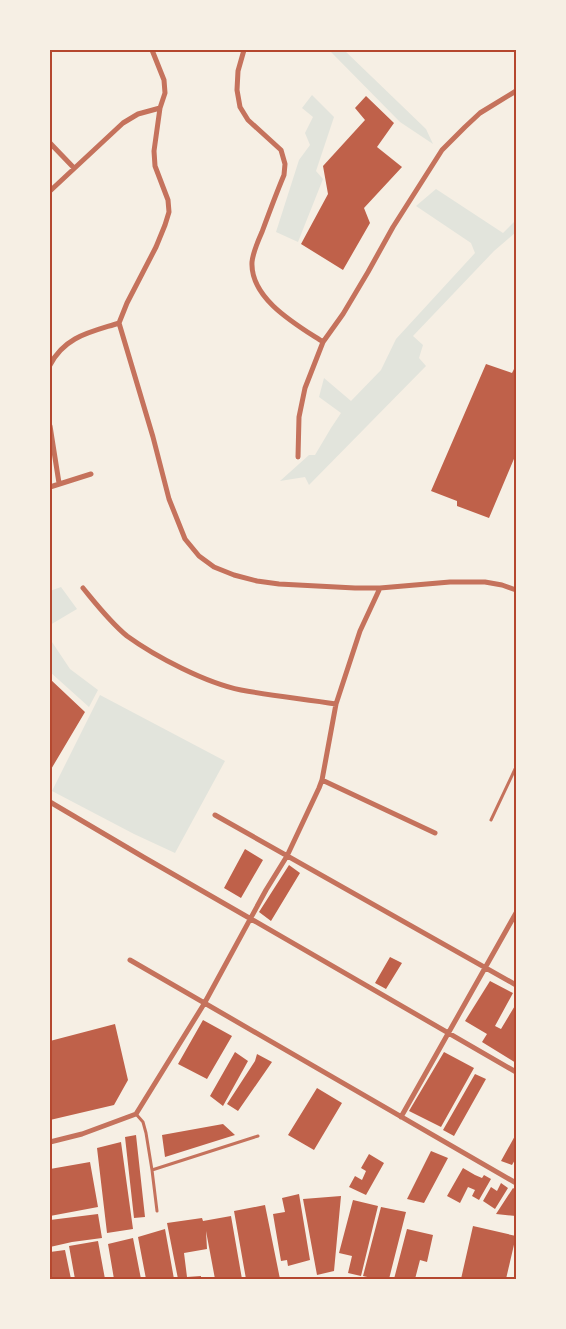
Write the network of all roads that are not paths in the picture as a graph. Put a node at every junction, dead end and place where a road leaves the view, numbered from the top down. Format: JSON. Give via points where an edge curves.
{"nodes":[{"id":1,"x":152,"y":50,"type":"edge"},
{"id":2,"x":244,"y":50,"type":"edge"},
{"id":3,"x":516,"y":91,"type":"edge"},
{"id":4,"x":160,"y":108,"type":"junction"},
{"id":5,"x":50,"y":143,"type":"edge"},
{"id":6,"x":74,"y":168,"type":"junction"},
{"id":7,"x":50,"y":191,"type":"edge"},
{"id":8,"x":119,"y":323,"type":"junction"},
{"id":9,"x":323,"y":342,"type":"junction"},
{"id":10,"x":50,"y":365,"type":"edge"},
{"id":11,"x":50,"y":426,"type":"edge"},
{"id":12,"x":298,"y":457,"type":"dead end"},
{"id":13,"x":91,"y":474,"type":"dead end"},
{"id":14,"x":59,"y":483,"type":"junction"},
{"id":15,"x":50,"y":487,"type":"edge"},
{"id":16,"x":83,"y":588,"type":"dead end"},
{"id":17,"x":380,"y":588,"type":"junction"},
{"id":18,"x":516,"y":590,"type":"edge"},
{"id":19,"x":336,"y":704,"type":"junction"},
{"id":20,"x":516,"y":767,"type":"edge"},
{"id":21,"x":322,"y":780,"type":"junction"},
{"id":22,"x":50,"y":802,"type":"edge"},
{"id":23,"x":215,"y":815,"type":"dead end"},
{"id":24,"x":491,"y":820,"type":"dead end"},
{"id":25,"x":435,"y":833,"type":"dead end"},
{"id":26,"x":287,"y":856,"type":"junction"},
{"id":27,"x":516,"y":912,"type":"edge"},
{"id":28,"x":251,"y":919,"type":"junction"},
{"id":29,"x":130,"y":960,"type":"dead end"},
{"id":30,"x":485,"y":967,"type":"junction"},
{"id":31,"x":516,"y":985,"type":"edge"},
{"id":32,"x":204,"y":1004,"type":"junction"},
{"id":33,"x":448,"y":1034,"type":"junction"},
{"id":34,"x":516,"y":1072,"type":"edge"},
{"id":35,"x":136,"y":1114,"type":"junction"},
{"id":36,"x":401,"y":1117,"type":"junction"},
{"id":37,"x":258,"y":1136,"type":"dead end"},
{"id":38,"x":50,"y":1142,"type":"edge"},
{"id":39,"x":152,"y":1170,"type":"junction"},
{"id":40,"x":516,"y":1183,"type":"edge"},
{"id":41,"x":157,"y":1211,"type":"dead end"}],
"edges":[{"from":1,"to":4,"type":"street","via":[[164,80],[165,93]]},
{"from":2,"to":9,"type":"street","via":[[238,71],[240,108],[248,120],[281,150],[285,164],[284,175],[252,262],[255,280],[263,296],[280,312]]},
{"from":3,"to":9,"type":"street","via":[[480,113],[442,150]]},
{"from":4,"to":6,"type":"street","via":[[122,123]]},
{"from":4,"to":8,"type":"street","via":[[155,166],[168,200],[169,212],[156,247]]},
{"from":5,"to":6,"type":"street"},
{"from":6,"to":7,"type":"street"},
{"from":8,"to":10,"type":"street","via":[[71,340],[60,349]]},
{"from":8,"to":17,"type":"street","via":[[169,499],[185,539],[199,556],[214,567],[257,581]]},
{"from":9,"to":12,"type":"street","via":[[299,417]]},
{"from":11,"to":14,"type":"street"},
{"from":13,"to":14,"type":"street"},
{"from":14,"to":15,"type":"street"},
{"from":16,"to":19,"type":"street","via":[[108,619],[128,636],[160,657],[209,680],[240,689]]},
{"from":17,"to":18,"type":"street","via":[[485,582]]},
{"from":17,"to":19,"type":"street","via":[[360,631]]},
{"from":19,"to":21,"type":"street"},
{"from":20,"to":24,"type":"lane"},
{"from":21,"to":25,"type":"street"},
{"from":21,"to":26,"type":"street"},
{"from":22,"to":28,"type":"street"},
{"from":23,"to":26,"type":"street"},
{"from":26,"to":28,"type":"street"},
{"from":26,"to":30,"type":"street"},
{"from":27,"to":30,"type":"street"},
{"from":28,"to":32,"type":"street"},
{"from":28,"to":33,"type":"street"},
{"from":29,"to":32,"type":"street"},
{"from":30,"to":31,"type":"street"},
{"from":30,"to":33,"type":"street"},
{"from":32,"to":35,"type":"street"},
{"from":32,"to":36,"type":"street"},
{"from":33,"to":34,"type":"street"},
{"from":33,"to":36,"type":"street"},
{"from":35,"to":38,"type":"street"},
{"from":35,"to":39,"type":"lane","via":[[143,1122]]},
{"from":36,"to":40,"type":"street"},
{"from":37,"to":39,"type":"lane"},
{"from":39,"to":41,"type":"lane"}]}
